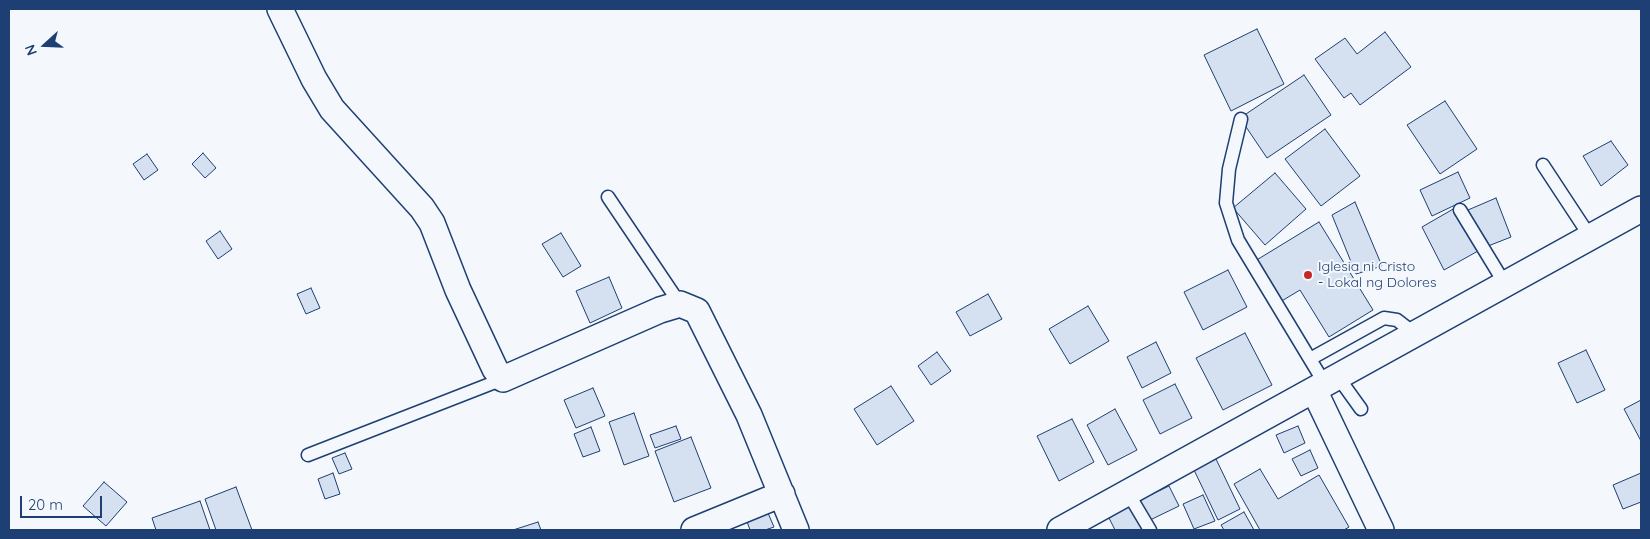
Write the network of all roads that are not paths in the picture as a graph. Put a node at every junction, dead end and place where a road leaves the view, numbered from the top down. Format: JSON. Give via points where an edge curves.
{"nodes":[{"id":1,"x":280,"y":9,"type":"edge"},
{"id":2,"x":1240,"y":119,"type":"dead end"},
{"id":3,"x":1543,"y":165,"type":"dead end"},
{"id":4,"x":608,"y":197,"type":"dead end"},
{"id":5,"x":1641,"y":209,"type":"edge"},
{"id":6,"x":1460,"y":210,"type":"dead end"},
{"id":7,"x":1591,"y":238,"type":"junction"},
{"id":8,"x":1505,"y":284,"type":"junction"},
{"id":9,"x":680,"y":304,"type":"junction"},
{"id":10,"x":1415,"y":334,"type":"junction"},
{"id":11,"x":1310,"y":359,"type":"junction"},
{"id":12,"x":503,"y":380,"type":"junction"},
{"id":13,"x":1325,"y":383,"type":"junction"},
{"id":14,"x":1361,"y":409,"type":"dead end"},
{"id":15,"x":308,"y":455,"type":"dead end"},
{"id":16,"x":1128,"y":493,"type":"junction"},
{"id":17,"x":782,"y":494,"type":"junction"},
{"id":18,"x":694,"y":530,"type":"edge"},
{"id":19,"x":796,"y":530,"type":"edge"},
{"id":20,"x":1060,"y":530,"type":"edge"},
{"id":21,"x":1150,"y":530,"type":"edge"},
{"id":22,"x":1381,"y":530,"type":"edge"}],
"edges":[{"from":1,"to":12,"type":"street","via":[[332,109],[432,223],[458,290]]},
{"from":2,"to":11,"type":"lane","via":[[1229,169],[1226,203],[1238,240]]},
{"from":3,"to":7,"type":"lane"},
{"from":4,"to":9,"type":"lane"},
{"from":5,"to":7,"type":"street"},
{"from":6,"to":8,"type":"lane"},
{"from":7,"to":8,"type":"street"},
{"from":8,"to":10,"type":"street"},
{"from":9,"to":12,"type":"street"},
{"from":9,"to":17,"type":"street","via":[[696,311],[749,415]]},
{"from":10,"to":11,"type":"lane","via":[[1396,320],[1384,318]]},
{"from":10,"to":13,"type":"street"},
{"from":11,"to":13,"type":"lane"},
{"from":12,"to":15,"type":"lane"},
{"from":13,"to":14,"type":"lane"},
{"from":13,"to":16,"type":"street"},
{"from":13,"to":22,"type":"street"},
{"from":16,"to":20,"type":"street"},
{"from":16,"to":21,"type":"lane"},
{"from":17,"to":18,"type":"street"},
{"from":17,"to":19,"type":"street"}]}
